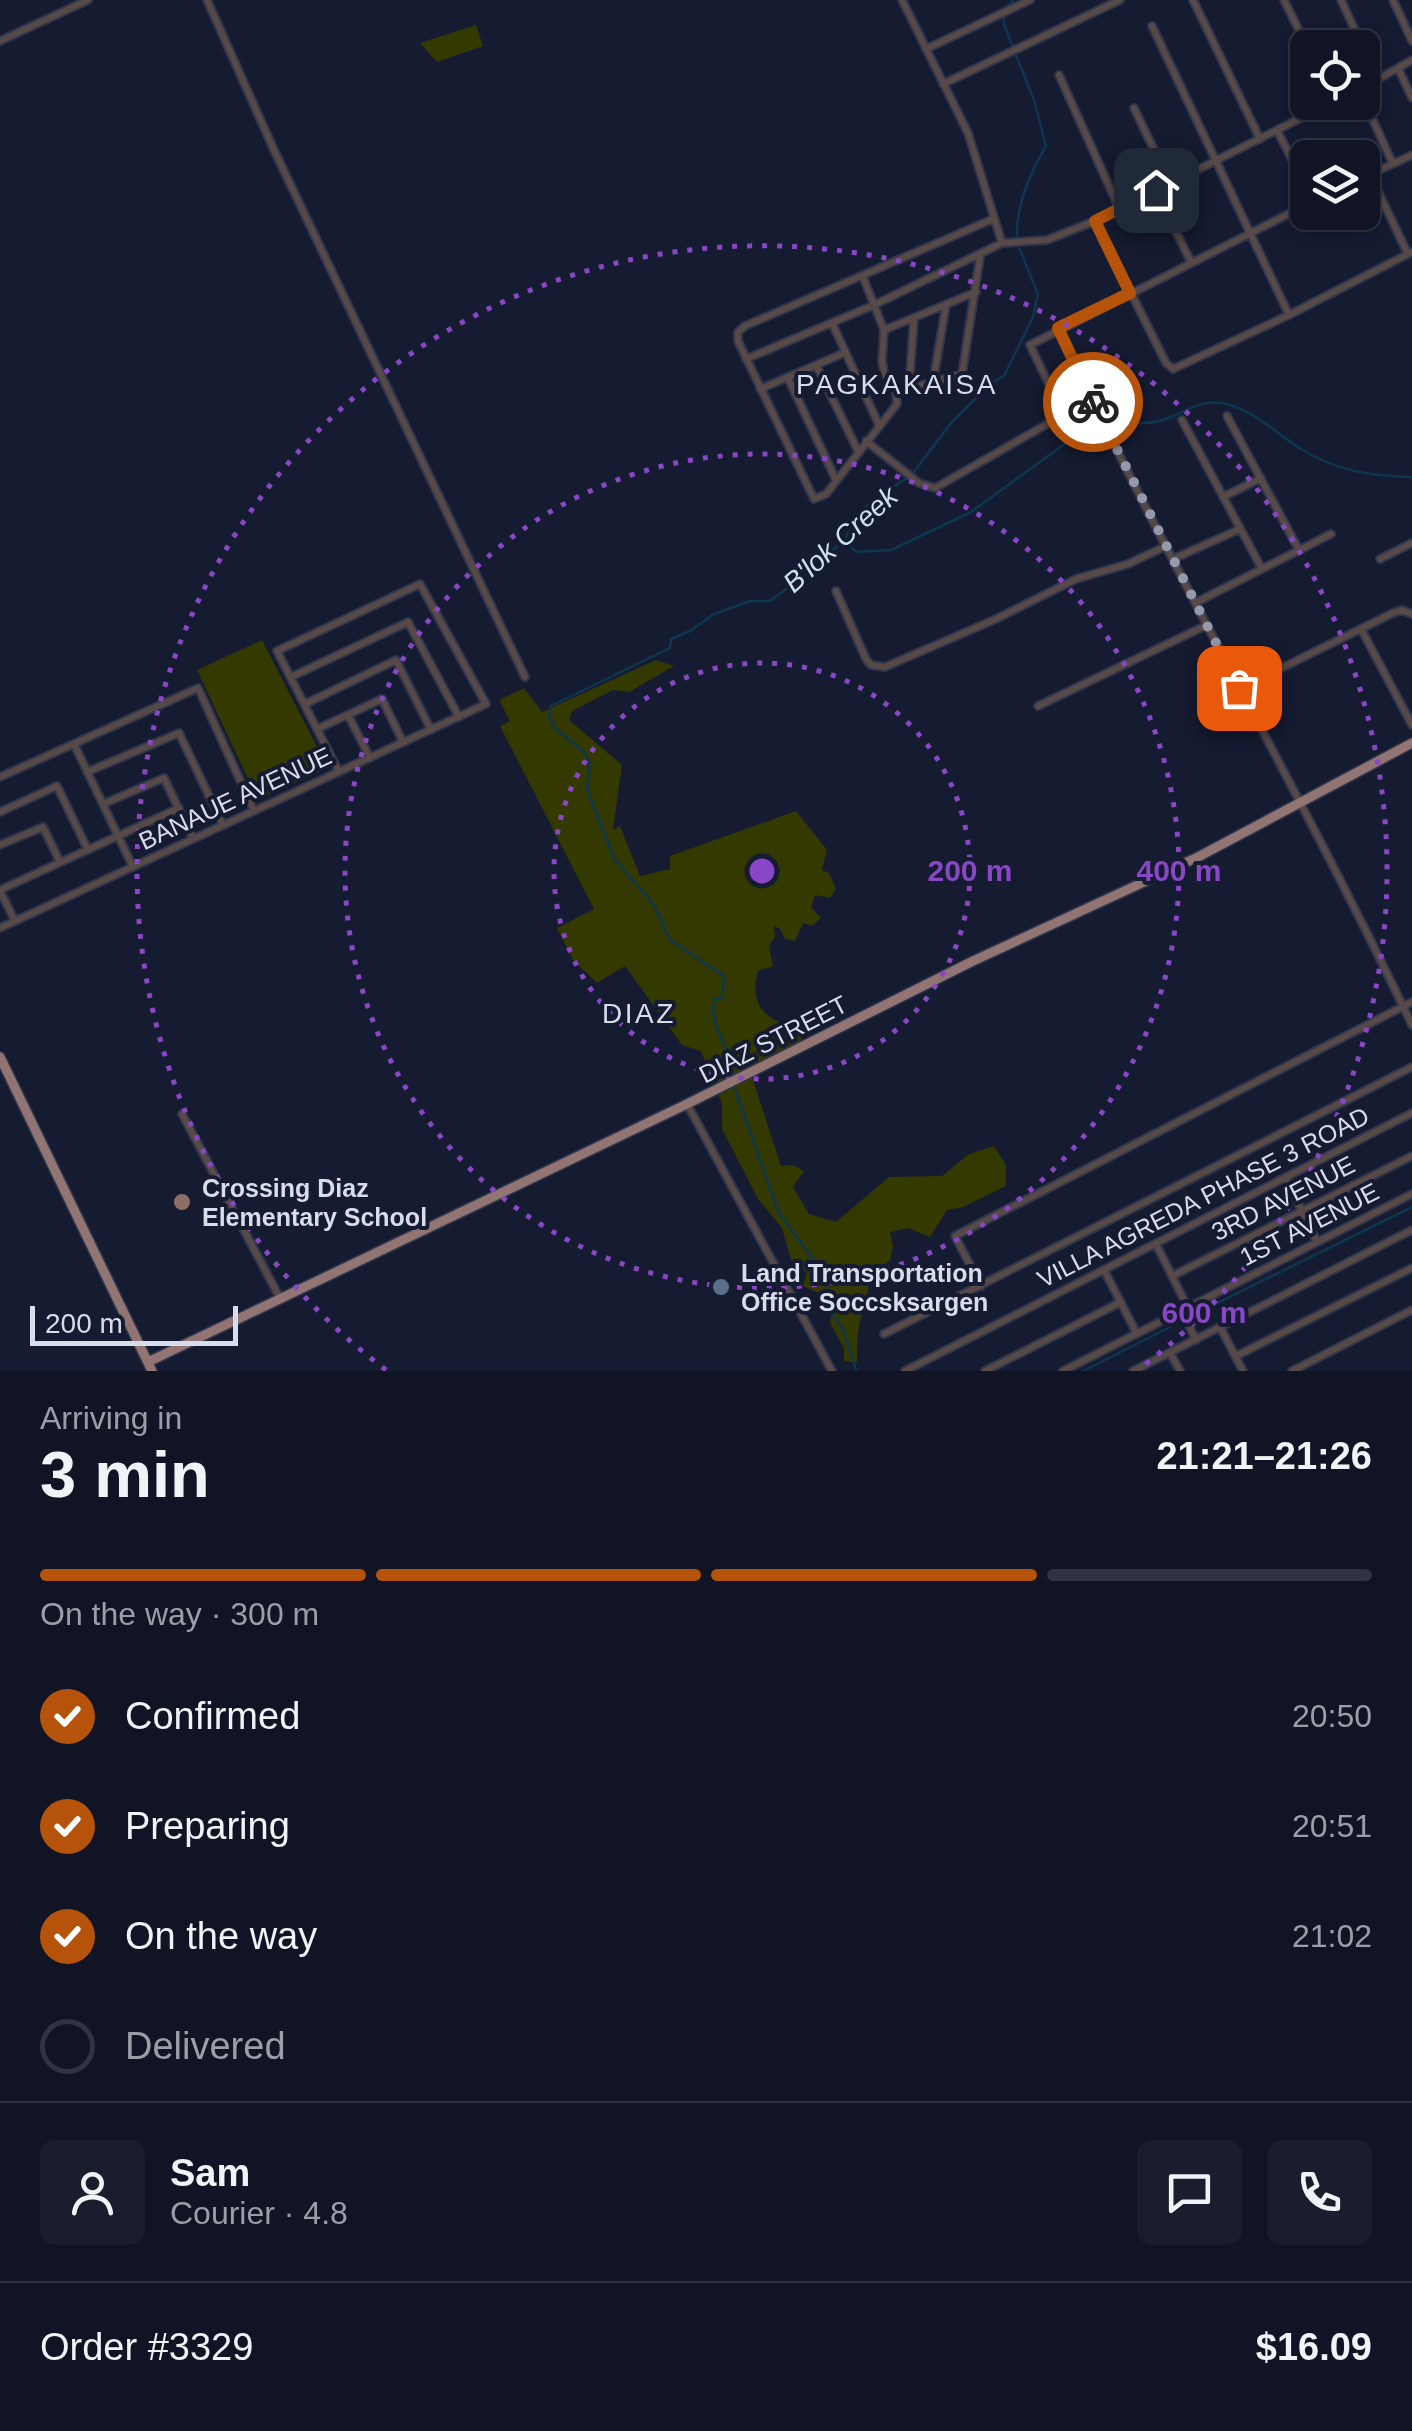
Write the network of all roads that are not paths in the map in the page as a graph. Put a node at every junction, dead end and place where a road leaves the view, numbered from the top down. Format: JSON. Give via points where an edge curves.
{"nodes":[{"id":1,"x":88,"y":0,"type":"edge"},
{"id":2,"x":208,"y":0,"type":"edge"},
{"id":3,"x":902,"y":0,"type":"edge"},
{"id":4,"x":1030,"y":0,"type":"edge"},
{"id":5,"x":1120,"y":0,"type":"edge"},
{"id":6,"x":1193,"y":0,"type":"edge"},
{"id":7,"x":1284,"y":0,"type":"edge"},
{"id":8,"x":1341,"y":0,"type":"edge"},
{"id":9,"x":1392,"y":0,"type":"edge"},
{"id":10,"x":1152,"y":26,"type":"dead end"},
{"id":11,"x":1299,"y":30,"type":"edge"},
{"id":12,"x":1355,"y":30,"type":"edge"},
{"id":13,"x":0,"y":41,"type":"edge"},
{"id":14,"x":1412,"y":41,"type":"edge"},
{"id":15,"x":926,"y":49,"type":"junction"},
{"id":16,"x":1412,"y":60,"type":"edge"},
{"id":17,"x":1398,"y":68,"type":"junction"},
{"id":18,"x":1059,"y":76,"type":"dead end"},
{"id":19,"x":1380,"y":79,"type":"edge"},
{"id":20,"x":942,"y":84,"type":"junction"},
{"id":21,"x":1412,"y":98,"type":"edge"},
{"id":22,"x":1134,"y":108,"type":"dead end"},
{"id":23,"x":1301,"y":120,"type":"edge"},
{"id":24,"x":1374,"y":120,"type":"edge"},
{"id":25,"x":1278,"y":132,"type":"junction"},
{"id":26,"x":1260,"y":139,"type":"junction"},
{"id":27,"x":1412,"y":155,"type":"edge"},
{"id":28,"x":1290,"y":156,"type":"edge"},
{"id":29,"x":1216,"y":162,"type":"junction"},
{"id":30,"x":1393,"y":164,"type":"junction"},
{"id":31,"x":1380,"y":170,"type":"edge"},
{"id":32,"x":1170,"y":183,"type":"junction"},
{"id":33,"x":1156,"y":190,"type":"junction"},
{"id":34,"x":1380,"y":200,"type":"edge"},
{"id":35,"x":1119,"y":208,"type":"junction"},
{"id":36,"x":1290,"y":213,"type":"edge"},
{"id":37,"x":993,"y":219,"type":"junction"},
{"id":38,"x":1095,"y":221,"type":"junction"},
{"id":39,"x":1251,"y":232,"type":"junction"},
{"id":40,"x":1002,"y":243,"type":"junction"},
{"id":41,"x":1410,"y":253,"type":"edge"},
{"id":42,"x":980,"y":256,"type":"junction"},
{"id":43,"x":1191,"y":262,"type":"junction"},
{"id":44,"x":863,"y":276,"type":"junction"},
{"id":45,"x":976,"y":292,"type":"junction"},
{"id":46,"x":1130,"y":293,"type":"junction"},
{"id":47,"x":874,"y":305,"type":"junction"},
{"id":48,"x":946,"y":305,"type":"junction"},
{"id":49,"x":1288,"y":316,"type":"junction"},
{"id":50,"x":914,"y":318,"type":"junction"},
{"id":51,"x":832,"y":323,"type":"junction"},
{"id":52,"x":1058,"y":328,"type":"junction"},
{"id":53,"x":884,"y":330,"type":"junction"},
{"id":54,"x":844,"y":353,"type":"junction"},
{"id":55,"x":746,"y":359,"type":"junction"},
{"id":56,"x":816,"y":365,"type":"junction"},
{"id":57,"x":788,"y":378,"type":"junction"},
{"id":58,"x":933,"y":382,"type":"junction"},
{"id":59,"x":909,"y":388,"type":"junction"},
{"id":60,"x":760,"y":389,"type":"junction"},
{"id":61,"x":896,"y":392,"type":"junction"},
{"id":62,"x":1091,"y":399,"type":"junction"},
{"id":63,"x":1063,"y":414,"type":"junction"},
{"id":64,"x":1227,"y":416,"type":"dead end"},
{"id":65,"x":1182,"y":420,"type":"dead end"},
{"id":66,"x":879,"y":425,"type":"junction"},
{"id":67,"x":866,"y":441,"type":"junction"},
{"id":68,"x":858,"y":451,"type":"junction"},
{"id":69,"x":1261,"y":478,"type":"junction"},
{"id":70,"x":836,"y":480,"type":"junction"},
{"id":71,"x":1223,"y":497,"type":"junction"},
{"id":72,"x":1240,"y":529,"type":"junction"},
{"id":73,"x":1331,"y":534,"type":"dead end"},
{"id":74,"x":1412,"y":543,"type":"edge"},
{"id":75,"x":1166,"y":546,"type":"junction"},
{"id":76,"x":1299,"y":550,"type":"junction"},
{"id":77,"x":1380,"y":559,"type":"dead end"},
{"id":78,"x":1172,"y":560,"type":"junction"},
{"id":79,"x":1262,"y":569,"type":"junction"},
{"id":80,"x":836,"y":591,"type":"dead end"},
{"id":81,"x":1196,"y":602,"type":"junction"},
{"id":82,"x":1412,"y":614,"type":"edge"},
{"id":83,"x":1207,"y":625,"type":"junction"},
{"id":84,"x":1361,"y":628,"type":"junction"},
{"id":85,"x":290,"y":677,"type":"junction"},
{"id":86,"x":525,"y":677,"type":"dead end"},
{"id":87,"x":1239,"y":688,"type":"junction"},
{"id":88,"x":305,"y":704,"type":"junction"},
{"id":89,"x":1038,"y":706,"type":"dead end"},
{"id":90,"x":348,"y":715,"type":"junction"},
{"id":91,"x":459,"y":716,"type":"junction"},
{"id":92,"x":1412,"y":725,"type":"edge"},
{"id":93,"x":317,"y":729,"type":"junction"},
{"id":94,"x":431,"y":730,"type":"junction"},
{"id":95,"x":404,"y":742,"type":"junction"},
{"id":96,"x":1412,"y":743,"type":"edge"},
{"id":97,"x":74,"y":744,"type":"junction"},
{"id":98,"x":370,"y":758,"type":"junction"},
{"id":99,"x":88,"y":772,"type":"junction"},
{"id":100,"x":339,"y":772,"type":"junction"},
{"id":101,"x":0,"y":777,"type":"edge"},
{"id":102,"x":1300,"y":801,"type":"junction"},
{"id":103,"x":103,"y":804,"type":"junction"},
{"id":104,"x":179,"y":808,"type":"junction"},
{"id":105,"x":254,"y":811,"type":"junction"},
{"id":106,"x":0,"y":812,"type":"edge"},
{"id":107,"x":222,"y":826,"type":"junction"},
{"id":108,"x":118,"y":836,"type":"junction"},
{"id":109,"x":194,"y":839,"type":"junction"},
{"id":110,"x":0,"y":845,"type":"edge"},
{"id":111,"x":88,"y":850,"type":"junction"},
{"id":112,"x":60,"y":862,"type":"junction"},
{"id":113,"x":133,"y":867,"type":"junction"},
{"id":114,"x":0,"y":891,"type":"edge"},
{"id":115,"x":15,"y":921,"type":"junction"},
{"id":116,"x":0,"y":928,"type":"edge"},
{"id":117,"x":1412,"y":1002,"type":"edge"},
{"id":118,"x":1403,"y":1006,"type":"junction"},
{"id":119,"x":1412,"y":1025,"type":"edge"},
{"id":120,"x":0,"y":1057,"type":"edge"},
{"id":121,"x":1412,"y":1067,"type":"edge"},
{"id":122,"x":688,"y":1104,"type":"junction"},
{"id":123,"x":1412,"y":1113,"type":"edge"},
{"id":124,"x":182,"y":1114,"type":"dead end"},
{"id":125,"x":1412,"y":1156,"type":"edge"},
{"id":126,"x":1286,"y":1178,"type":"junction"},
{"id":127,"x":1412,"y":1194,"type":"edge"},
{"id":128,"x":1301,"y":1210,"type":"junction"},
{"id":129,"x":1412,"y":1230,"type":"edge"},
{"id":130,"x":1318,"y":1242,"type":"junction"},
{"id":131,"x":1156,"y":1244,"type":"junction"},
{"id":132,"x":1412,"y":1268,"type":"edge"},
{"id":133,"x":1104,"y":1270,"type":"junction"},
{"id":134,"x":1172,"y":1276,"type":"junction"},
{"id":135,"x":981,"y":1286,"type":"junction"},
{"id":136,"x":280,"y":1298,"type":"junction"},
{"id":137,"x":1121,"y":1302,"type":"junction"},
{"id":138,"x":1412,"y":1310,"type":"edge"},
{"id":139,"x":1185,"y":1314,"type":"junction"},
{"id":140,"x":1220,"y":1327,"type":"junction"},
{"id":141,"x":884,"y":1334,"type":"dead end"},
{"id":142,"x":1137,"y":1334,"type":"junction"},
{"id":143,"x":1196,"y":1340,"type":"junction"},
{"id":144,"x":1170,"y":1352,"type":"junction"},
{"id":145,"x":1236,"y":1356,"type":"junction"},
{"id":146,"x":150,"y":1367,"type":"edge"},
{"id":147,"x":832,"y":1371,"type":"edge"},
{"id":148,"x":904,"y":1371,"type":"edge"},
{"id":149,"x":985,"y":1371,"type":"edge"},
{"id":150,"x":1063,"y":1371,"type":"edge"},
{"id":151,"x":1134,"y":1371,"type":"edge"},
{"id":152,"x":1180,"y":1371,"type":"edge"},
{"id":153,"x":1244,"y":1371,"type":"edge"},
{"id":154,"x":1292,"y":1371,"type":"edge"}],
"edges":[{"from":1,"to":13,"type":"street"},
{"from":2,"to":86,"type":"street"},
{"from":3,"to":15,"type":"street"},
{"from":4,"to":15,"type":"street"},
{"from":5,"to":20,"type":"street"},
{"from":6,"to":26,"type":"street"},
{"from":7,"to":11,"type":"street"},
{"from":8,"to":12,"type":"street"},
{"from":9,"to":14,"type":"street"},
{"from":10,"to":29,"type":"street"},
{"from":15,"to":20,"type":"street"},
{"from":16,"to":17,"type":"street"},
{"from":17,"to":19,"type":"street"},
{"from":17,"to":21,"type":"street"},
{"from":18,"to":35,"type":"street"},
{"from":20,"to":37,"type":"street","via":[[974,149]]},
{"from":22,"to":32,"type":"street"},
{"from":23,"to":25,"type":"street"},
{"from":24,"to":30,"type":"street"},
{"from":25,"to":26,"type":"street"},
{"from":25,"to":28,"type":"street"},
{"from":26,"to":29,"type":"street"},
{"from":27,"to":30,"type":"street"},
{"from":29,"to":32,"type":"street"},
{"from":29,"to":39,"type":"street"},
{"from":30,"to":31,"type":"street"},
{"from":32,"to":33,"type":"street"},
{"from":33,"to":35,"type":"street"},
{"from":33,"to":43,"type":"street"},
{"from":34,"to":41,"type":"street"},
{"from":35,"to":38,"type":"street"},
{"from":36,"to":39,"type":"street"},
{"from":37,"to":40,"type":"street"},
{"from":37,"to":44,"type":"street"},
{"from":38,"to":40,"type":"street","via":[[1047,240]]},
{"from":38,"to":46,"type":"street"},
{"from":39,"to":43,"type":"street"},
{"from":39,"to":49,"type":"street"},
{"from":40,"to":42,"type":"street"},
{"from":41,"to":49,"type":"street"},
{"from":42,"to":45,"type":"street"},
{"from":42,"to":47,"type":"street"},
{"from":43,"to":46,"type":"street"},
{"from":44,"to":47,"type":"street"},
{"from":44,"to":55,"type":"street","via":[[741,329]]},
{"from":45,"to":48,"type":"street"},
{"from":45,"to":58,"type":"street","via":[[964,371]]},
{"from":46,"to":49,"type":"street","via":[[1172,369]]},
{"from":46,"to":52,"type":"street"},
{"from":47,"to":51,"type":"street"},
{"from":47,"to":53,"type":"street"},
{"from":48,"to":50,"type":"street"},
{"from":48,"to":58,"type":"street"},
{"from":50,"to":53,"type":"street"},
{"from":50,"to":59,"type":"street"},
{"from":51,"to":54,"type":"street"},
{"from":51,"to":55,"type":"street"},
{"from":52,"to":62,"type":"street"},
{"from":52,"to":63,"type":"street","via":[[1030,345]]},
{"from":53,"to":61,"type":"street","via":[[882,362]]},
{"from":54,"to":56,"type":"street"},
{"from":54,"to":66,"type":"street"},
{"from":55,"to":60,"type":"street"},
{"from":56,"to":57,"type":"street"},
{"from":56,"to":68,"type":"street"},
{"from":57,"to":60,"type":"street"},
{"from":57,"to":70,"type":"street"},
{"from":58,"to":59,"type":"street"},
{"from":59,"to":61,"type":"street"},
{"from":60,"to":70,"type":"street","via":[[811,497],[820,499]]},
{"from":61,"to":66,"type":"street","via":[[896,408]]},
{"from":62,"to":63,"type":"street"},
{"from":62,"to":75,"type":"street"},
{"from":63,"to":67,"type":"street","via":[[932,489]]},
{"from":64,"to":69,"type":"street"},
{"from":65,"to":71,"type":"street"},
{"from":66,"to":67,"type":"street"},
{"from":67,"to":68,"type":"street"},
{"from":68,"to":70,"type":"street"},
{"from":69,"to":71,"type":"street"},
{"from":69,"to":76,"type":"street"},
{"from":71,"to":72,"type":"street"},
{"from":72,"to":78,"type":"street"},
{"from":72,"to":79,"type":"street"},
{"from":73,"to":76,"type":"street"},
{"from":74,"to":77,"type":"street"},
{"from":75,"to":78,"type":"street"},
{"from":75,"to":80,"type":"street","via":[[885,667],[866,660]]},
{"from":76,"to":79,"type":"street"},
{"from":78,"to":81,"type":"street"},
{"from":79,"to":81,"type":"street"},
{"from":81,"to":83,"type":"street"},
{"from":82,"to":84,"type":"street","via":[[1402,610]]},
{"from":83,"to":87,"type":"street"},
{"from":83,"to":89,"type":"street"},
{"from":84,"to":87,"type":"street"},
{"from":84,"to":92,"type":"street"},
{"from":85,"to":88,"type":"street"},
{"from":85,"to":91,"type":"street","via":[[408,622]]},
{"from":85,"to":91,"type":"street","name":"BANAUE AVENUE","via":[[277,651],[420,584],[486,704]]},
{"from":87,"to":102,"type":"street"},
{"from":88,"to":93,"type":"street"},
{"from":88,"to":94,"type":"street","via":[[396,660]]},
{"from":90,"to":93,"type":"street"},
{"from":90,"to":95,"type":"street","via":[[382,699]]},
{"from":90,"to":98,"type":"street"},
{"from":91,"to":94,"type":"street","name":"BANAUE AVENUE"},
{"from":93,"to":100,"type":"street"},
{"from":94,"to":95,"type":"street","name":"BANAUE AVENUE"},
{"from":95,"to":98,"type":"street","name":"BANAUE AVENUE"},
{"from":96,"to":102,"type":"main road","name":"DIAZ STREET"},
{"from":97,"to":99,"type":"street"},
{"from":97,"to":101,"type":"street"},
{"from":97,"to":105,"type":"street","via":[[198,688]]},
{"from":98,"to":100,"type":"street","name":"BANAUE AVENUE"},
{"from":99,"to":103,"type":"street"},
{"from":99,"to":107,"type":"street","via":[[179,732]]},
{"from":100,"to":105,"type":"street","name":"BANAUE AVENUE"},
{"from":102,"to":118,"type":"street"},
{"from":102,"to":122,"type":"main road","name":"DIAZ STREET"},
{"from":103,"to":104,"type":"street","via":[[164,778]]},
{"from":103,"to":108,"type":"street"},
{"from":104,"to":108,"type":"street"},
{"from":104,"to":109,"type":"street"},
{"from":105,"to":107,"type":"street","name":"BANAUE AVENUE"},
{"from":106,"to":111,"type":"street","via":[[57,786]]},
{"from":107,"to":109,"type":"street","name":"BANAUE AVENUE"},
{"from":108,"to":111,"type":"street"},
{"from":108,"to":113,"type":"street"},
{"from":109,"to":113,"type":"street","name":"BANAUE AVENUE"},
{"from":110,"to":112,"type":"street","via":[[43,826]]},
{"from":111,"to":112,"type":"street"},
{"from":112,"to":114,"type":"street"},
{"from":113,"to":115,"type":"street","name":"BANAUE AVENUE"},
{"from":114,"to":115,"type":"street"},
{"from":115,"to":116,"type":"street","name":"BANAUE AVENUE"},
{"from":117,"to":118,"type":"street"},
{"from":118,"to":119,"type":"street"},
{"from":118,"to":135,"type":"street","via":[[955,1236]]},
{"from":120,"to":146,"type":"main road"},
{"from":121,"to":135,"type":"street"},
{"from":122,"to":136,"type":"main road","name":"DIAZ STREET"},
{"from":122,"to":147,"type":"street"},
{"from":123,"to":126,"type":"street","name":"VILLA AGREDA PHASE 3 ROAD"},
{"from":124,"to":136,"type":"street"},
{"from":125,"to":128,"type":"street","name":"3RD AVENUE"},
{"from":126,"to":128,"type":"street"},
{"from":126,"to":131,"type":"street","name":"VILLA AGREDA PHASE 3 ROAD"},
{"from":127,"to":130,"type":"street","name":"1ST AVENUE"},
{"from":128,"to":130,"type":"street"},
{"from":128,"to":134,"type":"street","name":"3RD AVENUE"},
{"from":129,"to":140,"type":"street"},
{"from":130,"to":139,"type":"street","name":"1ST AVENUE"},
{"from":131,"to":133,"type":"street","name":"VILLA AGREDA PHASE 3 ROAD"},
{"from":131,"to":134,"type":"street"},
{"from":132,"to":145,"type":"street"},
{"from":133,"to":137,"type":"street"},
{"from":133,"to":148,"type":"street","name":"VILLA AGREDA PHASE 3 ROAD"},
{"from":134,"to":139,"type":"street"},
{"from":135,"to":141,"type":"street"},
{"from":136,"to":146,"type":"main road","name":"DIAZ STREET"},
{"from":137,"to":142,"type":"street"},
{"from":137,"to":149,"type":"street"},
{"from":138,"to":154,"type":"street"},
{"from":139,"to":142,"type":"street","name":"1ST AVENUE"},
{"from":139,"to":143,"type":"street"},
{"from":140,"to":143,"type":"street"},
{"from":140,"to":145,"type":"street"},
{"from":142,"to":150,"type":"street","name":"1ST AVENUE"},
{"from":143,"to":144,"type":"street"},
{"from":144,"to":151,"type":"street"},
{"from":144,"to":152,"type":"street"},
{"from":145,"to":153,"type":"street"}]}
